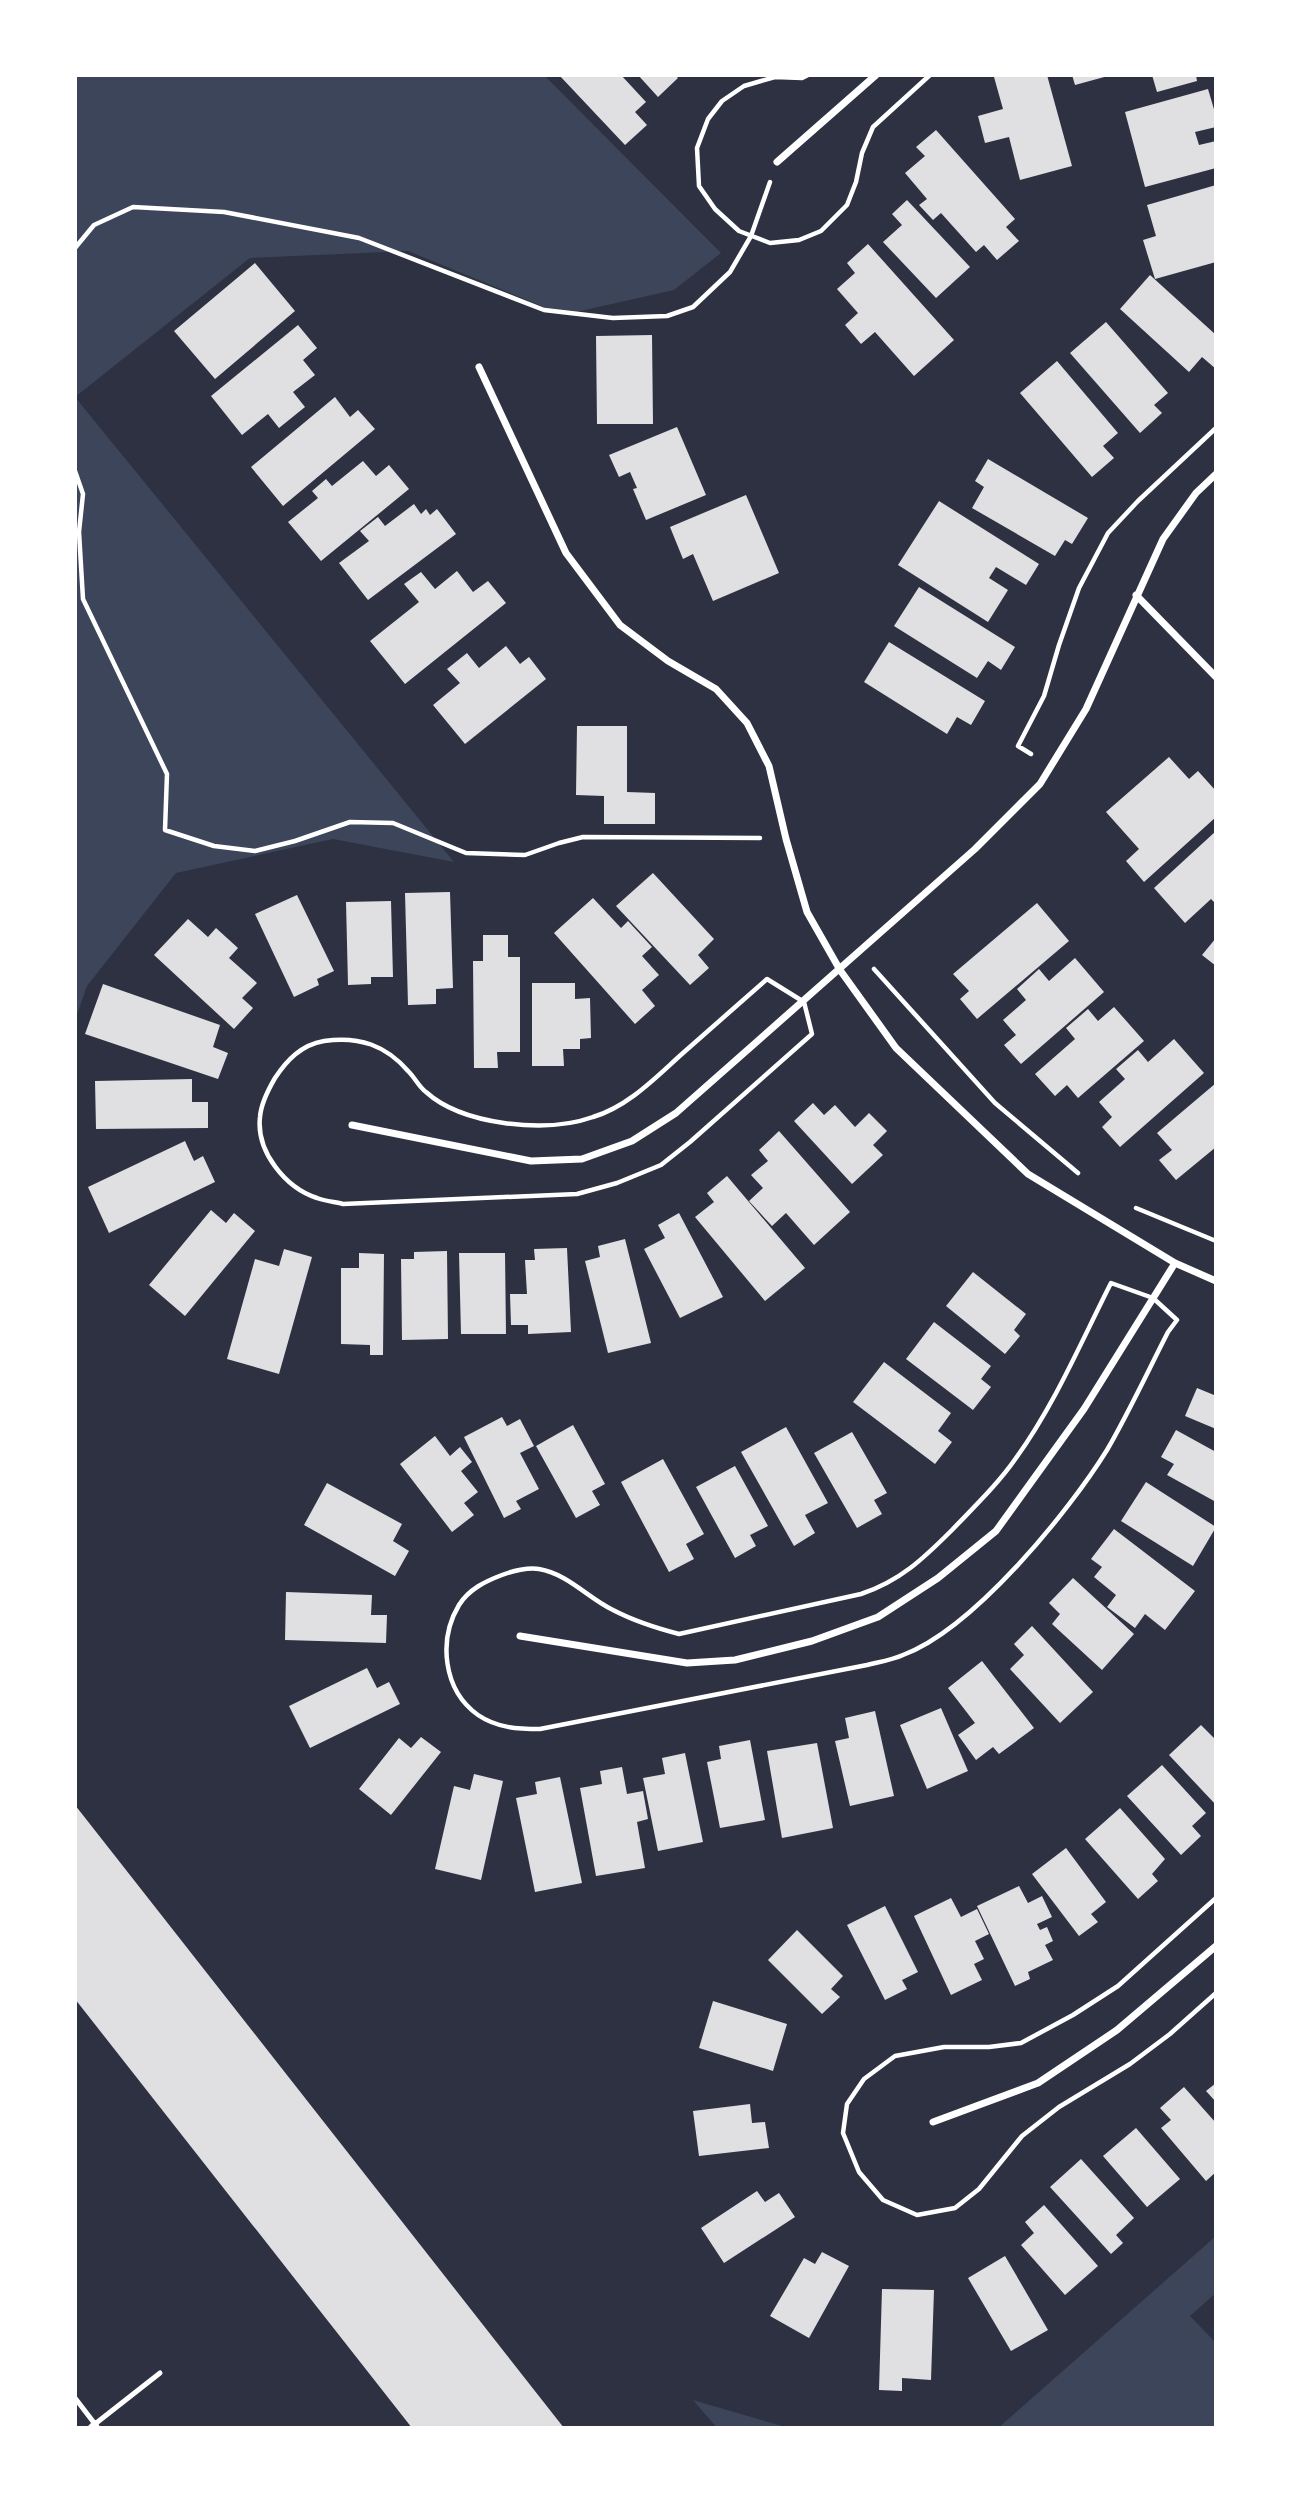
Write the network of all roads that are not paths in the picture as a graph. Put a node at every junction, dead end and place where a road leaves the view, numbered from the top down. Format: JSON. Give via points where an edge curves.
{"nodes":[{"id":1,"x":876,"y":75,"type":"edge"},
{"id":2,"x":777,"y":162,"type":"road end"},
{"id":3,"x":479,"y":367,"type":"dead end"},
{"id":4,"x":1216,"y":474,"type":"edge"},
{"id":5,"x":1136,"y":595,"type":"junction"},
{"id":6,"x":1216,"y":677,"type":"edge"},
{"id":7,"x":840,"y":970,"type":"junction"},
{"id":8,"x":352,"y":1125,"type":"dead end"},
{"id":9,"x":1175,"y":1263,"type":"junction"},
{"id":10,"x":1216,"y":1281,"type":"edge"},
{"id":11,"x":520,"y":1636,"type":"dead end"},
{"id":12,"x":1216,"y":1946,"type":"edge"},
{"id":13,"x":933,"y":2122,"type":"dead end"},
{"id":14,"x":160,"y":2374,"type":"dead end"},
{"id":15,"x":75,"y":2398,"type":"edge"},
{"id":16,"x":95,"y":2427,"type":"edge"}],
"edges":[{"from":1,"to":2,"type":"street"},
{"from":3,"to":7,"type":"street","via":[[566,552],[620,625],[716,689],[747,723],[769,766],[807,912]]},
{"from":4,"to":5,"type":"street","via":[[1163,539]]},
{"from":5,"to":6,"type":"street"},
{"from":5,"to":7,"type":"street","via":[[1086,709],[1040,784]]},
{"from":7,"to":8,"type":"street","via":[[676,1113],[632,1141],[582,1159],[531,1161]]},
{"from":7,"to":9,"type":"street","via":[[896,1048],[1028,1174]]},
{"from":9,"to":10,"type":"street"},
{"from":9,"to":11,"type":"street","via":[[1084,1409],[996,1531],[938,1578],[878,1617],[813,1641],[735,1660],[687,1663]]},
{"from":12,"to":13,"type":"street","via":[[1117,2030],[1038,2083]]},
{"from":14,"to":16,"type":"lane"},
{"from":15,"to":16,"type":"lane"}]}
